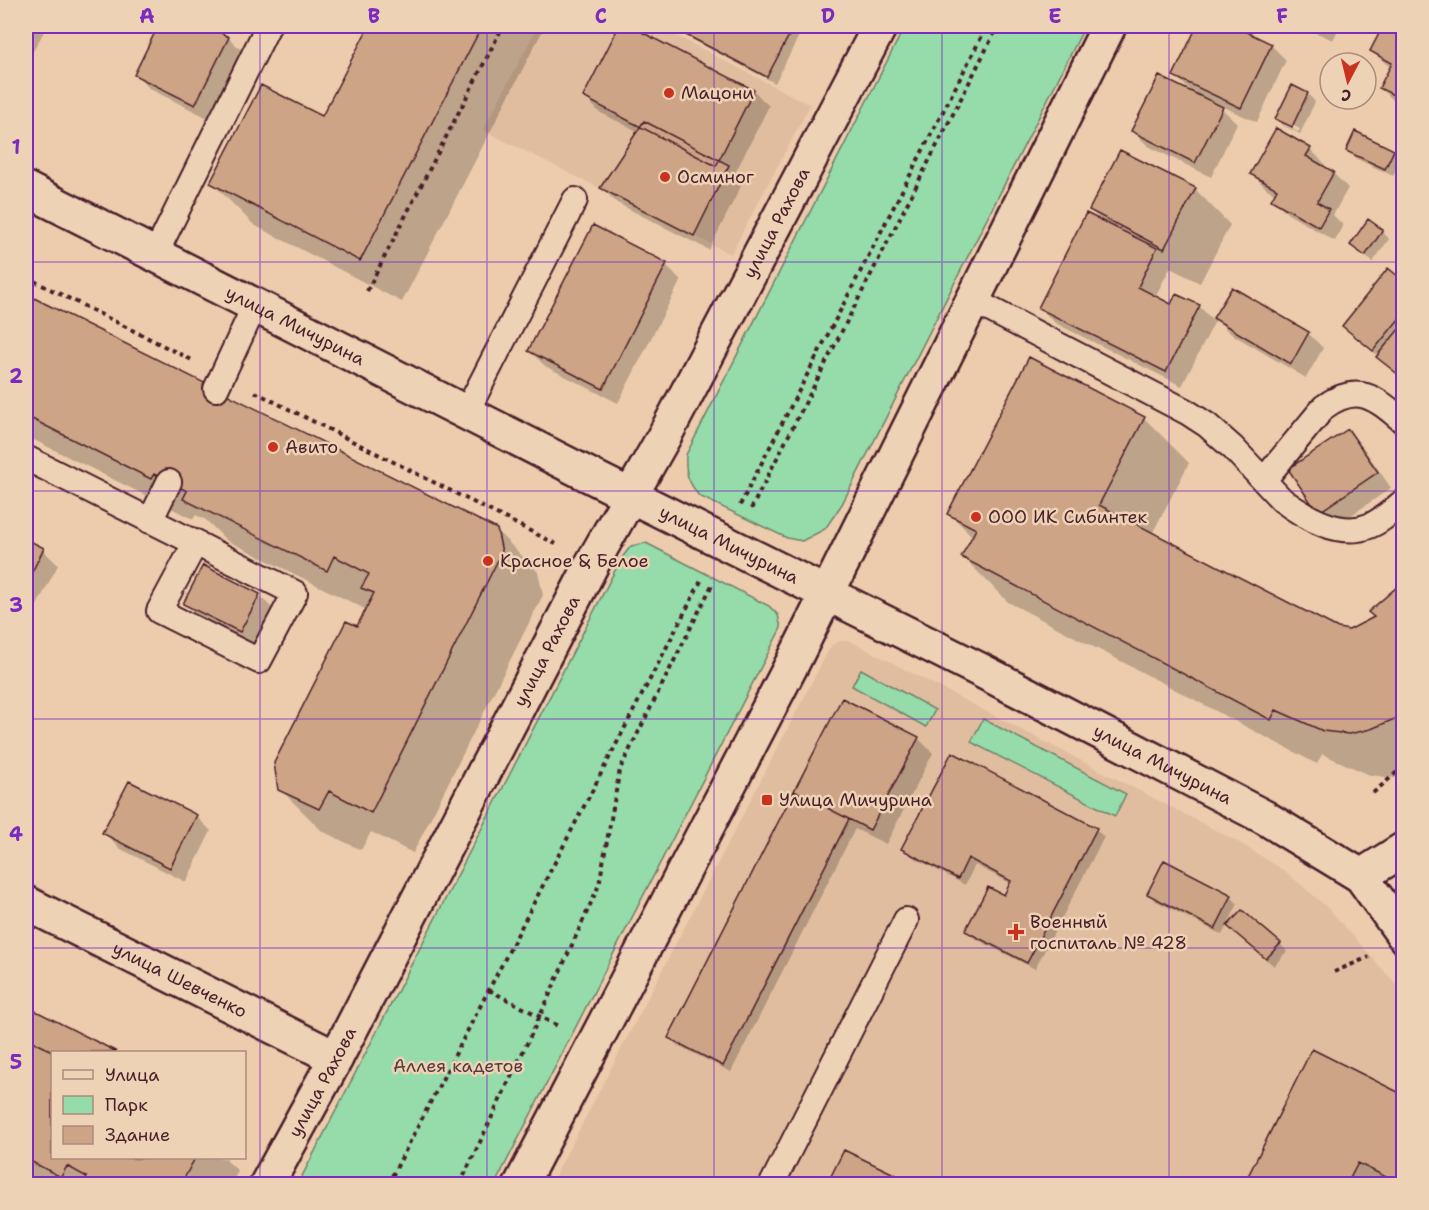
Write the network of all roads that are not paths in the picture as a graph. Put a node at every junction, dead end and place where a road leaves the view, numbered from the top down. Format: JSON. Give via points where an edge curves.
{"nodes":[{"id":1,"x":268,"y":26,"type":"edge"},
{"id":2,"x":880,"y":26,"type":"edge"},
{"id":3,"x":1109,"y":26,"type":"edge"},
{"id":4,"x":26,"y":189,"type":"edge"},
{"id":5,"x":575,"y":200,"type":"dead end"},
{"id":6,"x":155,"y":255,"type":"junction"},
{"id":7,"x":972,"y":300,"type":"junction"},
{"id":8,"x":255,"y":305,"type":"junction"},
{"id":9,"x":220,"y":383,"type":"road end"},
{"id":10,"x":466,"y":412,"type":"junction"},
{"id":11,"x":1404,"y":422,"type":"edge"},
{"id":12,"x":26,"y":458,"type":"edge"},
{"id":13,"x":1264,"y":480,"type":"junction"},
{"id":14,"x":170,"y":482,"type":"dead end"},
{"id":15,"x":631,"y":495,"type":"junction"},
{"id":16,"x":1404,"y":501,"type":"edge"},
{"id":17,"x":150,"y":521,"type":"junction"},
{"id":18,"x":196,"y":542,"type":"junction"},
{"id":19,"x":827,"y":594,"type":"junction"},
{"id":20,"x":1404,"y":849,"type":"edge"},
{"id":21,"x":1361,"y":876,"type":"junction"},
{"id":22,"x":26,"y":903,"type":"edge"},
{"id":23,"x":906,"y":921,"type":"dead end"},
{"id":24,"x":1404,"y":936,"type":"edge"},
{"id":25,"x":336,"y":1058,"type":"junction"},
{"id":26,"x":267,"y":1185,"type":"edge"},
{"id":27,"x":521,"y":1185,"type":"edge"},
{"id":28,"x":772,"y":1185,"type":"edge"}],
"edges":[{"from":1,"to":6,"type":"lane"},
{"from":2,"to":15,"type":"street","name":"улица Рахова"},
{"from":3,"to":7,"type":"street"},
{"from":4,"to":6,"type":"street","name":"улица Мичурина"},
{"from":5,"to":10,"type":"lane"},
{"from":6,"to":8,"type":"street","name":"улица Мичурина"},
{"from":7,"to":13,"type":"lane","via":[[1187,412],[1217,434]]},
{"from":7,"to":19,"type":"street"},
{"from":8,"to":9,"type":"lane"},
{"from":8,"to":10,"type":"street","name":"улица Мичурина"},
{"from":10,"to":15,"type":"street","name":"улица Мичурина"},
{"from":11,"to":13,"type":"lane","via":[[1380,401],[1366,395],[1351,393],[1335,398]]},
{"from":12,"to":17,"type":"lane"},
{"from":13,"to":16,"type":"lane","via":[[1290,506],[1333,528],[1370,526]]},
{"from":14,"to":17,"type":"lane"},
{"from":15,"to":19,"type":"street","name":"улица Мичурина"},
{"from":15,"to":25,"type":"street","name":"улица Рахова"},
{"from":17,"to":18,"type":"lane"},
{"from":18,"to":18,"type":"lane","via":[[295,593],[259,661],[159,611]]},
{"from":19,"to":21,"type":"street","name":"улица Мичурина","via":[[1263,818]]},
{"from":19,"to":27,"type":"street"},
{"from":20,"to":21,"type":"street"},
{"from":21,"to":24,"type":"street","name":"улица Мичурина"},
{"from":22,"to":25,"type":"street","name":"улица Шевченко"},
{"from":23,"to":28,"type":"lane"},
{"from":25,"to":26,"type":"street","name":"улица Рахова"}]}
